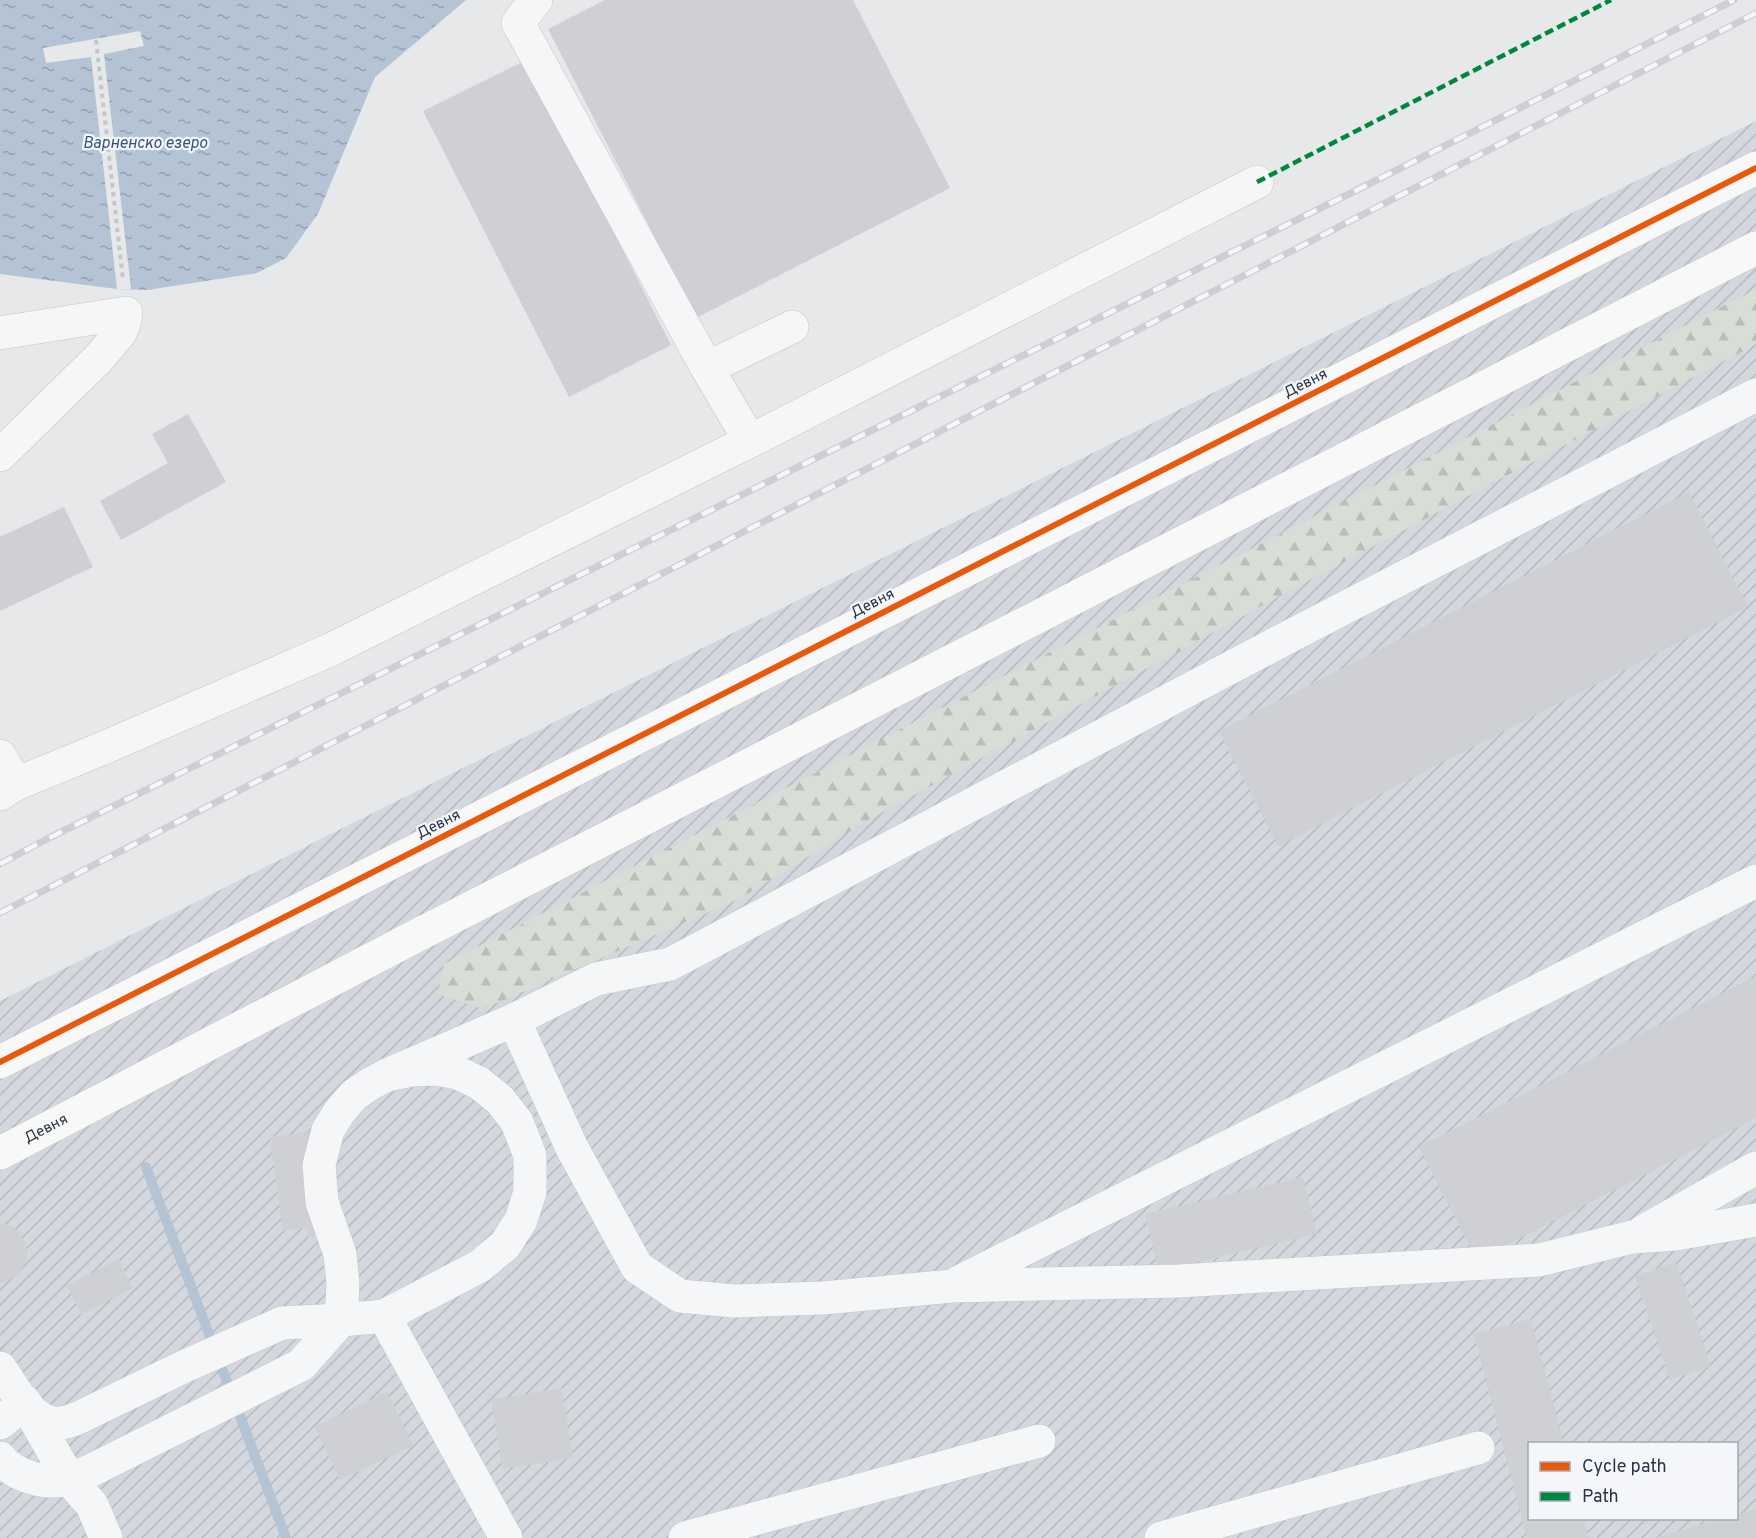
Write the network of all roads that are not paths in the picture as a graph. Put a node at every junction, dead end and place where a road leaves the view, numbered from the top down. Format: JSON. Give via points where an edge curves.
{"nodes":[{"id":1,"x":536,"y":0,"type":"edge"},
{"id":2,"x":1756,"y":168,"type":"edge"},
{"id":3,"x":1257,"y":182,"type":"dead end"},
{"id":4,"x":1756,"y":248,"type":"edge"},
{"id":5,"x":792,"y":327,"type":"dead end"},
{"id":6,"x":0,"y":333,"type":"edge"},
{"id":7,"x":707,"y":368,"type":"junction"},
{"id":8,"x":1756,"y":395,"type":"edge"},
{"id":9,"x":750,"y":441,"type":"junction"},
{"id":10,"x":0,"y":455,"type":"edge"},
{"id":11,"x":5,"y":778,"type":"edge"},
{"id":12,"x":1756,"y":881,"type":"edge"},
{"id":13,"x":514,"y":1020,"type":"junction"},
{"id":14,"x":0,"y":1062,"type":"edge"},
{"id":15,"x":387,"y":1075,"type":"junction"},
{"id":16,"x":0,"y":1154,"type":"edge"},
{"id":17,"x":1756,"y":1168,"type":"edge"},
{"id":18,"x":1756,"y":1220,"type":"edge"},
{"id":19,"x":1632,"y":1237,"type":"junction"},
{"id":20,"x":952,"y":1286,"type":"junction"},
{"id":21,"x":384,"y":1316,"type":"junction"},
{"id":22,"x":341,"y":1320,"type":"junction"},
{"id":23,"x":0,"y":1368,"type":"edge"},
{"id":24,"x":25,"y":1402,"type":"junction"},
{"id":25,"x":0,"y":1424,"type":"edge"},
{"id":26,"x":1039,"y":1441,"type":"dead end"},
{"id":27,"x":1478,"y":1448,"type":"dead end"},
{"id":28,"x":0,"y":1458,"type":"edge"},
{"id":29,"x":69,"y":1479,"type":"junction"},
{"id":30,"x":106,"y":1538,"type":"edge"},
{"id":31,"x":506,"y":1538,"type":"edge"},
{"id":32,"x":685,"y":1538,"type":"edge"},
{"id":33,"x":1161,"y":1538,"type":"edge"}],
"edges":[{"from":1,"to":7,"type":"lane","via":[[518,23]]},
{"from":2,"to":14,"type":"main road","name":"Девня"},
{"from":3,"to":9,"type":"lane"},
{"from":4,"to":16,"type":"main road","name":"Девня"},
{"from":5,"to":7,"type":"lane"},
{"from":6,"to":10,"type":"lane","via":[[126,313],[120,333],[99,358]]},
{"from":7,"to":9,"type":"lane"},
{"from":8,"to":13,"type":"lane","via":[[670,964],[596,979]]},
{"from":9,"to":11,"type":"lane","via":[[330,650],[112,744]]},
{"from":12,"to":20,"type":"lane"},
{"from":13,"to":15,"type":"lane"},
{"from":13,"to":20,"type":"lane","via":[[572,1148],[637,1267],[680,1296],[734,1301],[823,1298]]},
{"from":15,"to":21,"type":"lane","via":[[435,1069],[458,1073],[501,1100],[517,1122],[530,1156],[530,1192],[521,1220],[505,1245],[480,1266]]},
{"from":15,"to":22,"type":"lane","via":[[354,1095],[340,1111],[328,1130],[319,1165],[322,1202],[340,1254]]},
{"from":17,"to":19,"type":"lane"},
{"from":18,"to":19,"type":"lane","via":[[1676,1234]]},
{"from":19,"to":20,"type":"lane","via":[[1539,1260],[1179,1281]]},
{"from":21,"to":22,"type":"lane"},
{"from":21,"to":31,"type":"lane"},
{"from":22,"to":24,"type":"lane","via":[[282,1323],[68,1422],[44,1420]]},
{"from":22,"to":29,"type":"lane","via":[[301,1365]]},
{"from":23,"to":24,"type":"lane"},
{"from":24,"to":25,"type":"lane"},
{"from":24,"to":29,"type":"lane"},
{"from":26,"to":32,"type":"lane"},
{"from":27,"to":33,"type":"lane"},
{"from":28,"to":29,"type":"lane","via":[[24,1475],[46,1481]]},
{"from":29,"to":30,"type":"lane","via":[[92,1505]]}]}
